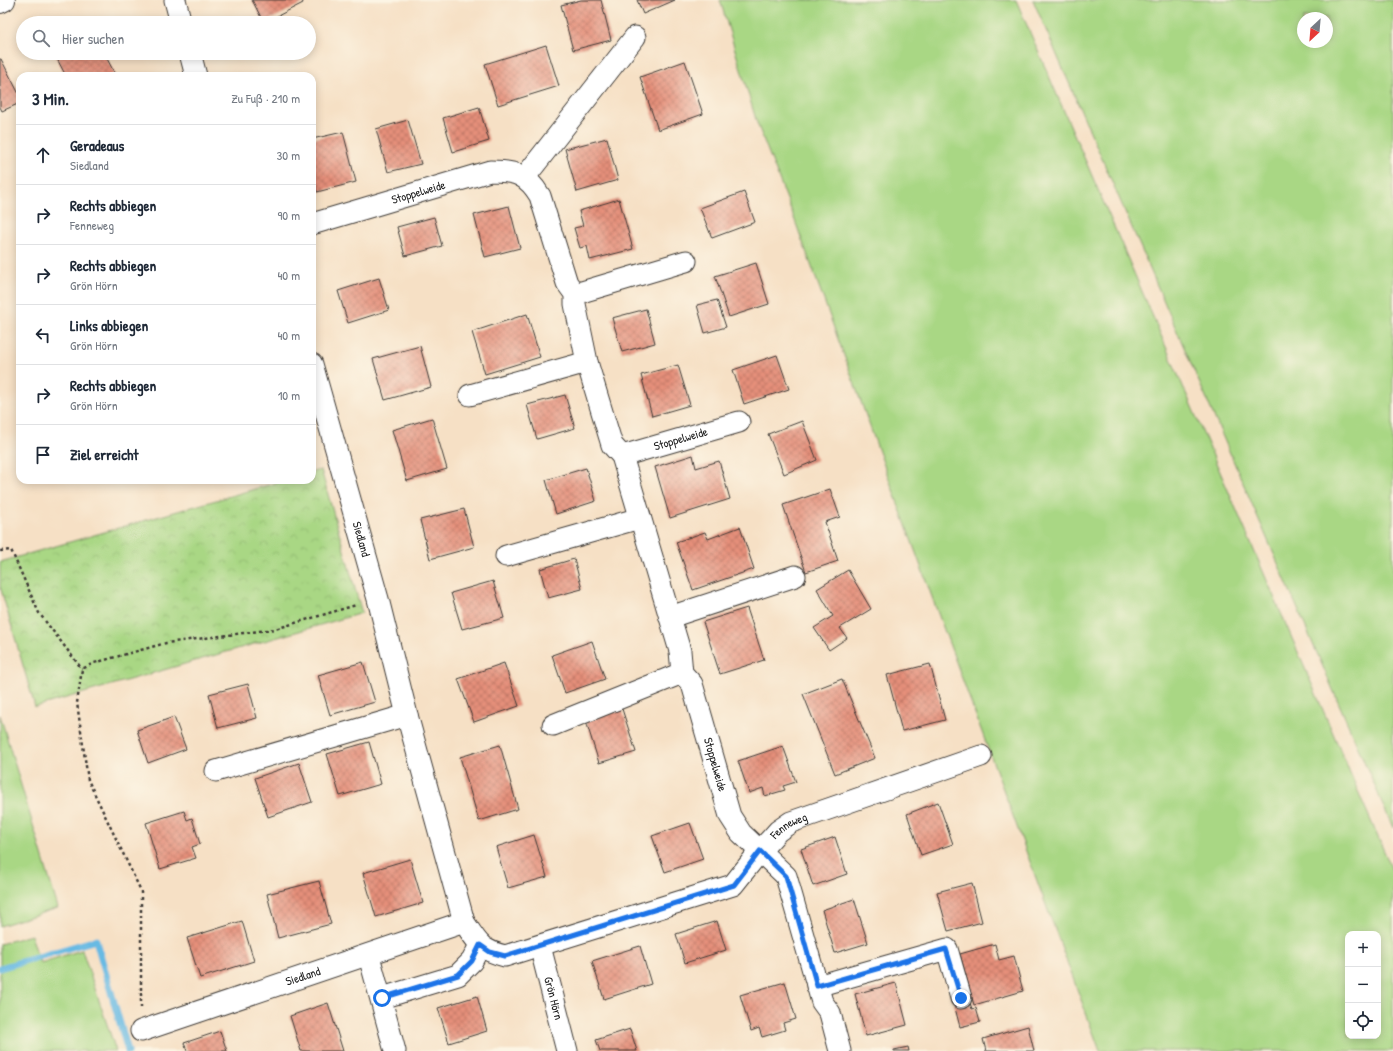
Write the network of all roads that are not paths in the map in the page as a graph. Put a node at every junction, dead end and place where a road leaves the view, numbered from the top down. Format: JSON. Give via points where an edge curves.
{"nodes":[{"id":1,"x":4,"y":0,"type":"edge"},
{"id":2,"x":175,"y":0,"type":"edge"},
{"id":3,"x":0,"y":2,"type":"edge"},
{"id":4,"x":179,"y":16,"type":"edge"},
{"id":5,"x":635,"y":36,"type":"dead end"},
{"id":6,"x":192,"y":60,"type":"edge"},
{"id":7,"x":195,"y":72,"type":"edge"},
{"id":8,"x":525,"y":177,"type":"junction"},
{"id":9,"x":316,"y":223,"type":"edge"},
{"id":10,"x":686,"y":261,"type":"dead end"},
{"id":11,"x":575,"y":294,"type":"junction"},
{"id":12,"x":587,"y":362,"type":"junction"},
{"id":13,"x":316,"y":378,"type":"edge"},
{"id":14,"x":470,"y":395,"type":"dead end"},
{"id":15,"x":739,"y":422,"type":"dead end"},
{"id":16,"x":622,"y":456,"type":"junction"},
{"id":17,"x":640,"y":518,"type":"junction"},
{"id":18,"x":506,"y":556,"type":"dead end"},
{"id":19,"x":795,"y":576,"type":"dead end"},
{"id":20,"x":670,"y":617,"type":"junction"},
{"id":21,"x":682,"y":673,"type":"junction"},
{"id":22,"x":407,"y":714,"type":"junction"},
{"id":23,"x":553,"y":725,"type":"dead end"},
{"id":24,"x":981,"y":756,"type":"dead end"},
{"id":25,"x":216,"y":771,"type":"dead end"},
{"id":26,"x":760,"y":851,"type":"junction"},
{"id":27,"x":464,"y":922,"type":"junction"},
{"id":28,"x":480,"y":945,"type":"junction"},
{"id":29,"x":540,"y":946,"type":"junction"},
{"id":30,"x":369,"y":956,"type":"junction"},
{"id":31,"x":817,"y":986,"type":"junction"},
{"id":32,"x":382,"y":998,"type":"junction"},
{"id":33,"x":961,"y":998,"type":"dead end"},
{"id":34,"x":141,"y":1031,"type":"road end"},
{"id":35,"x":395,"y":1051,"type":"edge"},
{"id":36,"x":567,"y":1051,"type":"edge"},
{"id":37,"x":840,"y":1051,"type":"edge"}],
"edges":[{"from":1,"to":3,"type":"main road"},
{"from":2,"to":4,"type":"street"},
{"from":5,"to":8,"type":"street"},
{"from":6,"to":7,"type":"street"},
{"from":8,"to":9,"type":"street","name":"Stoppelweide","via":[[509,171],[490,171]]},
{"from":8,"to":11,"type":"street","via":[[534,185],[540,196],[567,283]]},
{"from":10,"to":11,"type":"street"},
{"from":11,"to":12,"type":"street"},
{"from":12,"to":14,"type":"street"},
{"from":12,"to":16,"type":"street","via":[[612,445]]},
{"from":13,"to":22,"type":"street","name":"Siedland","via":[[378,599]]},
{"from":15,"to":16,"type":"street","name":"Stoppelweide"},
{"from":16,"to":17,"type":"street"},
{"from":17,"to":18,"type":"street"},
{"from":17,"to":20,"type":"street"},
{"from":19,"to":20,"type":"street"},
{"from":20,"to":21,"type":"street","via":[[680,651]]},
{"from":21,"to":23,"type":"street"},
{"from":21,"to":26,"type":"street","name":"Stoppelweide","via":[[692,684],[730,816]]},
{"from":22,"to":25,"type":"street"},
{"from":22,"to":27,"type":"street","name":"Siedland"},
{"from":24,"to":26,"type":"street","name":"Fenneweg","via":[[792,822]]},
{"from":26,"to":29,"type":"street","name":"Fenneweg","via":[[734,885]]},
{"from":26,"to":31,"type":"street","via":[[786,876]]},
{"from":27,"to":28,"type":"street","name":"Siedland"},
{"from":27,"to":30,"type":"street","name":"Siedland"},
{"from":28,"to":29,"type":"street","name":"Fenneweg","via":[[490,952],[505,956]]},
{"from":28,"to":32,"type":"street","via":[[472,961],[458,975]]},
{"from":29,"to":36,"type":"street","name":"Grön Hörn"},
{"from":30,"to":32,"type":"street"},
{"from":30,"to":34,"type":"street","name":"Siedland"},
{"from":31,"to":33,"type":"street","via":[[946,949]]},
{"from":31,"to":37,"type":"street","via":[[822,1002],[830,1013]]},
{"from":32,"to":35,"type":"street"}]}
